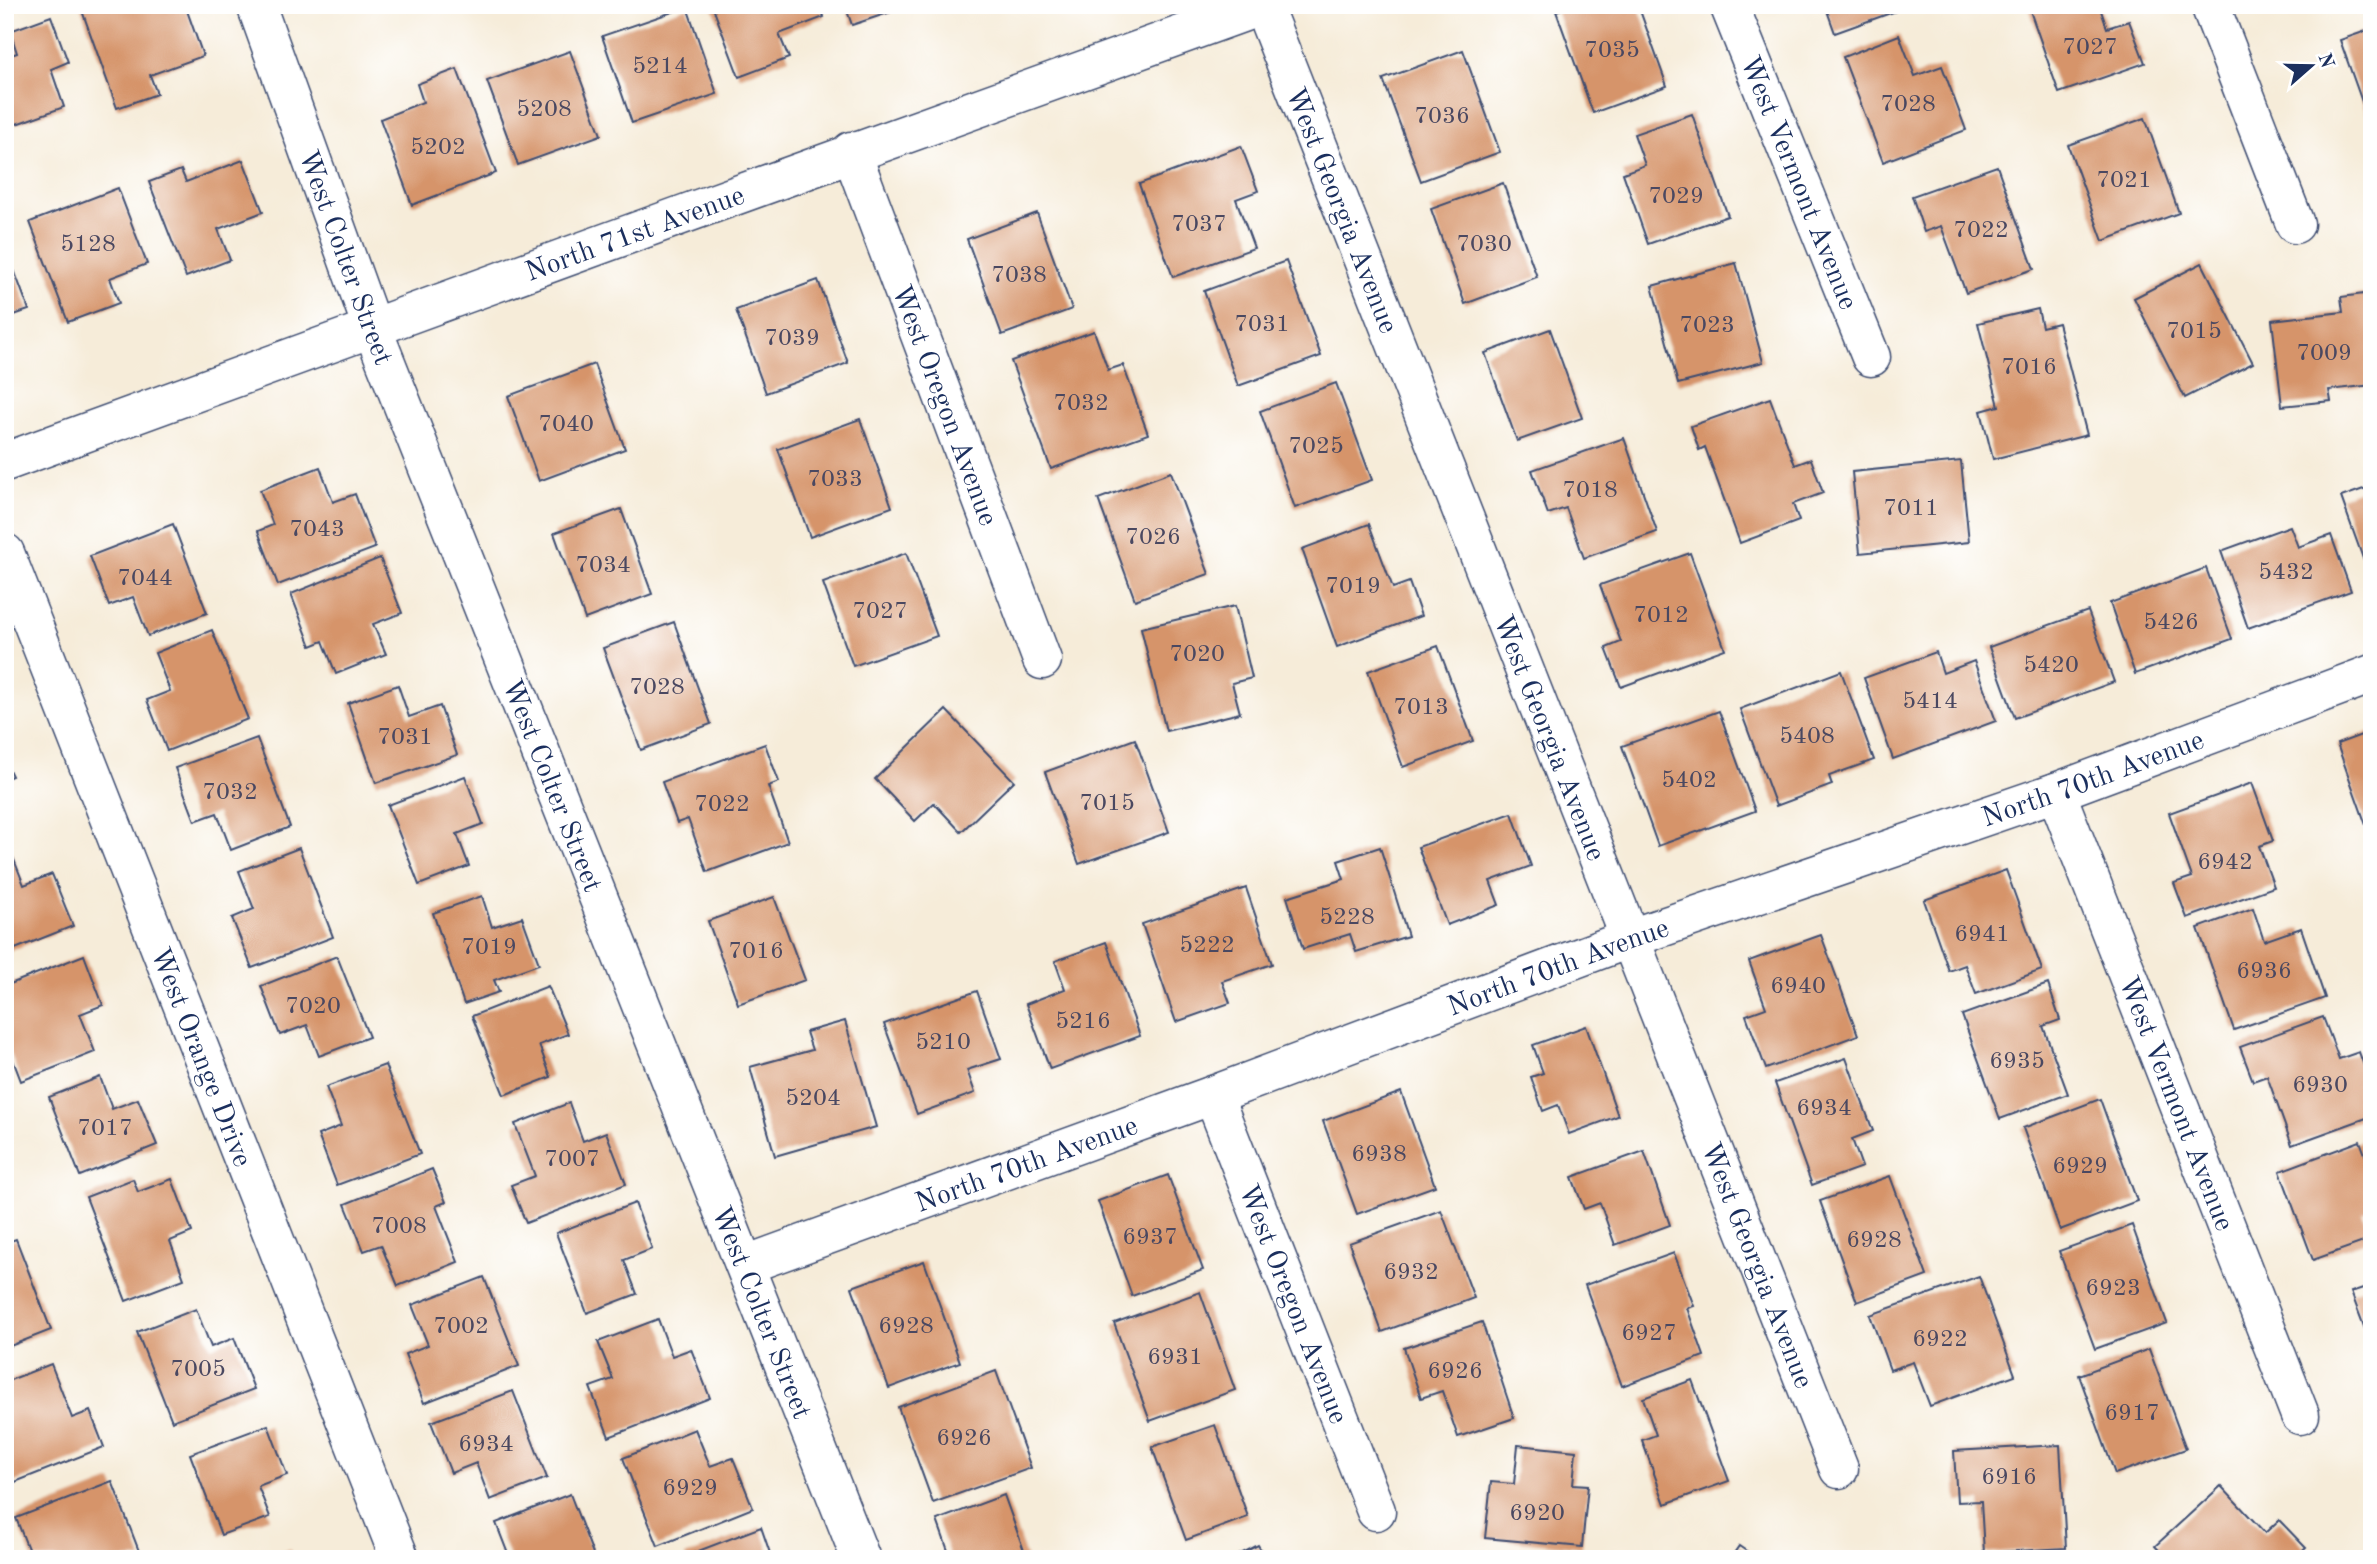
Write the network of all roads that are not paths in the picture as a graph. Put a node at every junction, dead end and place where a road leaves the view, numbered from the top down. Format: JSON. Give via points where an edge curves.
{"nodes":[{"id":1,"x":256,"y":5,"type":"edge"},
{"id":2,"x":1728,"y":5,"type":"edge"},
{"id":3,"x":2210,"y":5,"type":"edge"},
{"id":4,"x":1264,"y":6,"type":"edge"},
{"id":5,"x":851,"y":152,"type":"junction"},
{"id":6,"x":2295,"y":224,"type":"dead end"},
{"id":7,"x":373,"y":330,"type":"junction"},
{"id":8,"x":1871,"y":357,"type":"dead end"},
{"id":9,"x":5,"y":462,"type":"edge"},
{"id":10,"x":5,"y":553,"type":"edge"},
{"id":11,"x":1042,"y":660,"type":"dead end"},
{"id":12,"x":2372,"y":674,"type":"edge"},
{"id":13,"x":2056,"y":792,"type":"junction"},
{"id":14,"x":1631,"y":938,"type":"junction"},
{"id":15,"x":1213,"y":1095,"type":"junction"},
{"id":16,"x":745,"y":1265,"type":"junction"},
{"id":17,"x":2300,"y":1415,"type":"dead end"},
{"id":18,"x":1839,"y":1469,"type":"dead end"},
{"id":19,"x":1376,"y":1511,"type":"dead end"},
{"id":20,"x":400,"y":1559,"type":"edge"},
{"id":21,"x":861,"y":1559,"type":"edge"}],
"edges":[{"from":1,"to":7,"type":"street","name":"West Colter Street"},
{"from":2,"to":8,"type":"street","name":"West Vermont Avenue"},
{"from":3,"to":6,"type":"street"},
{"from":4,"to":5,"type":"street","name":"North 71st Avenue"},
{"from":4,"to":14,"type":"street","name":"West Georgia Avenue"},
{"from":5,"to":7,"type":"street","name":"North 71st Avenue"},
{"from":5,"to":11,"type":"street","name":"West Oregon Avenue"},
{"from":7,"to":9,"type":"street","name":"North 71st Avenue"},
{"from":7,"to":16,"type":"street","name":"West Colter Street"},
{"from":10,"to":20,"type":"street","name":"West Orange Drive"},
{"from":12,"to":13,"type":"street","name":"North 70th Avenue"},
{"from":13,"to":14,"type":"street","name":"North 70th Avenue"},
{"from":13,"to":17,"type":"street","name":"West Vermont Avenue"},
{"from":14,"to":15,"type":"street","name":"North 70th Avenue"},
{"from":14,"to":18,"type":"street","name":"West Georgia Avenue"},
{"from":15,"to":16,"type":"street","name":"North 70th Avenue"},
{"from":15,"to":19,"type":"street","name":"West Oregon Avenue"},
{"from":16,"to":21,"type":"street","name":"West Colter Street"}]}
